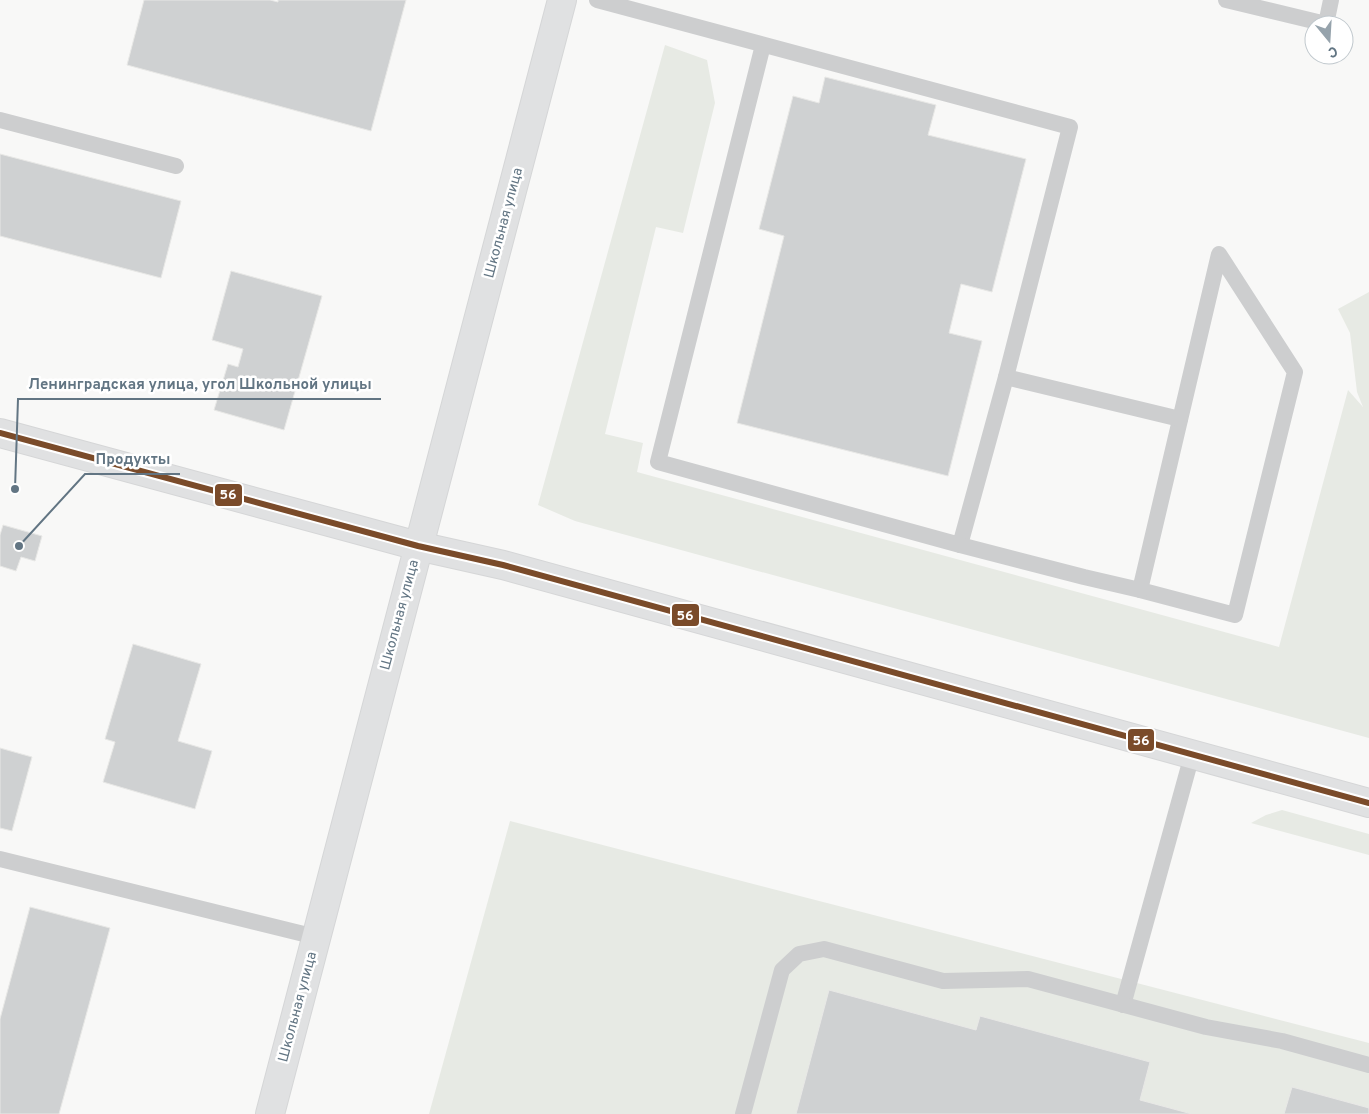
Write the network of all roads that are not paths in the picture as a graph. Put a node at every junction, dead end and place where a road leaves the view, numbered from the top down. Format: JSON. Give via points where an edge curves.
{"nodes":[{"id":1,"x":562,"y":0,"type":"edge"},
{"id":2,"x":597,"y":0,"type":"edge"},
{"id":3,"x":1226,"y":0,"type":"edge"},
{"id":4,"x":1331,"y":0,"type":"edge"},
{"id":5,"x":763,"y":45,"type":"junction"},
{"id":6,"x":0,"y":120,"type":"edge"},
{"id":7,"x":176,"y":166,"type":"dead end"},
{"id":8,"x":1006,"y":377,"type":"junction"},
{"id":9,"x":1180,"y":419,"type":"junction"},
{"id":10,"x":0,"y":432,"type":"edge"},
{"id":11,"x":960,"y":545,"type":"junction"},
{"id":12,"x":418,"y":546,"type":"junction"},
{"id":13,"x":1140,"y":590,"type":"junction"},
{"id":14,"x":1192,"y":755,"type":"junction"},
{"id":15,"x":1369,"y":804,"type":"edge"},
{"id":16,"x":0,"y":859,"type":"edge"},
{"id":17,"x":316,"y":937,"type":"junction"},
{"id":18,"x":1123,"y":1004,"type":"junction"},
{"id":19,"x":1369,"y":1065,"type":"edge"},
{"id":20,"x":270,"y":1114,"type":"edge"},
{"id":21,"x":743,"y":1114,"type":"edge"}],
"edges":[{"from":1,"to":12,"type":"street","name":"Школьная улица"},
{"from":2,"to":5,"type":"lane"},
{"from":3,"to":4,"type":"lane","via":[[1326,24]]},
{"from":5,"to":8,"type":"lane","via":[[1070,127]]},
{"from":5,"to":11,"type":"lane","via":[[658,462]]},
{"from":6,"to":7,"type":"lane"},
{"from":8,"to":9,"type":"lane"},
{"from":8,"to":11,"type":"lane"},
{"from":9,"to":13,"type":"lane"},
{"from":9,"to":13,"type":"lane","via":[[1219,254],[1296,372],[1235,615]]},
{"from":10,"to":12,"type":"street"},
{"from":11,"to":13,"type":"lane"},
{"from":12,"to":14,"type":"street","via":[[503,565]]},
{"from":12,"to":17,"type":"street","name":"Школьная улица"},
{"from":14,"to":15,"type":"street"},
{"from":14,"to":18,"type":"lane"},
{"from":16,"to":17,"type":"lane"},
{"from":17,"to":20,"type":"street","name":"Школьная улица"},
{"from":18,"to":19,"type":"lane"},
{"from":18,"to":21,"type":"lane","via":[[1028,979],[943,982],[824,949],[799,954],[782,970]]}]}
